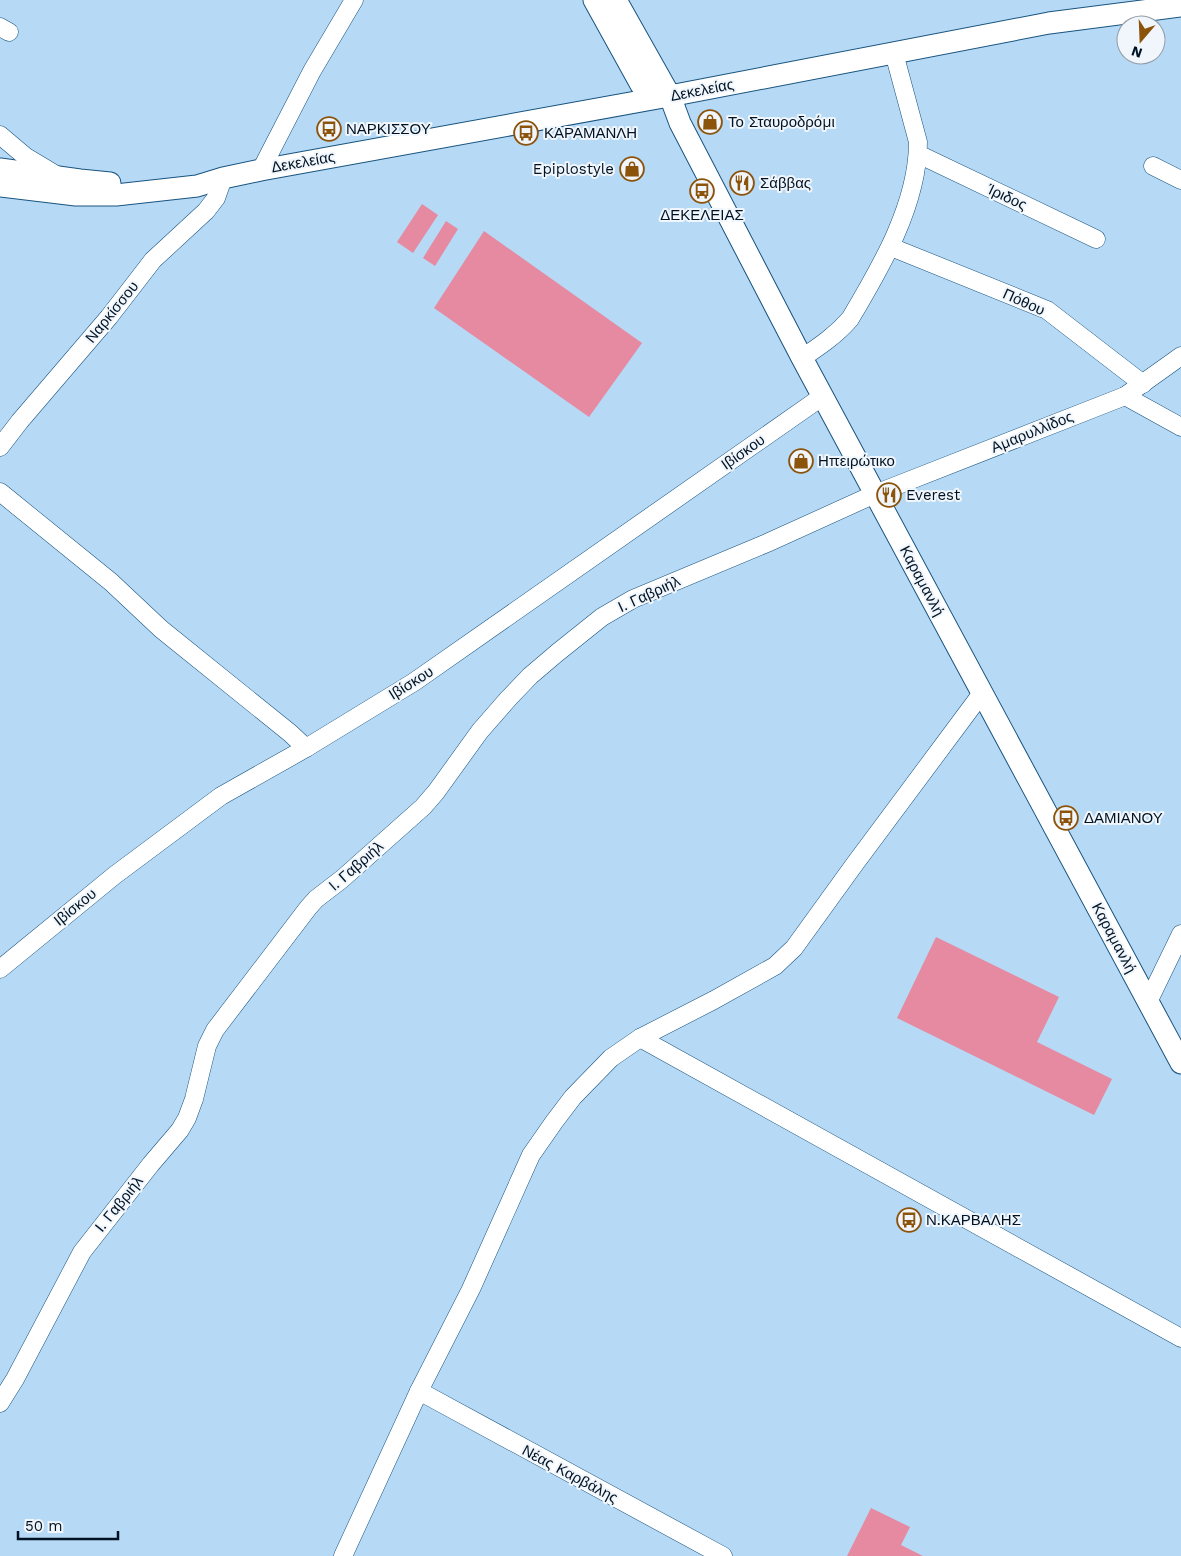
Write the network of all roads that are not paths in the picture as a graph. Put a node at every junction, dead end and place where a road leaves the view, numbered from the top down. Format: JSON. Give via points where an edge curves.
{"nodes":[{"id":1,"x":354,"y":0,"type":"edge"},
{"id":2,"x":594,"y":0,"type":"edge"},
{"id":3,"x":616,"y":0,"type":"edge"},
{"id":4,"x":1181,"y":6,"type":"edge"},
{"id":5,"x":894,"y":53,"type":"junction"},
{"id":6,"x":670,"y":96,"type":"junction"},
{"id":7,"x":0,"y":135,"type":"edge"},
{"id":8,"x":918,"y":154,"type":"junction"},
{"id":9,"x":1153,"y":166,"type":"dead end"},
{"id":10,"x":0,"y":168,"type":"edge"},
{"id":11,"x":261,"y":170,"type":"junction"},
{"id":12,"x":61,"y":178,"type":"junction"},
{"id":13,"x":223,"y":178,"type":"junction"},
{"id":14,"x":1181,"y":180,"type":"edge"},
{"id":15,"x":0,"y":186,"type":"edge"},
{"id":16,"x":1096,"y":239,"type":"dead end"},
{"id":17,"x":891,"y":247,"type":"junction"},
{"id":18,"x":1181,"y":356,"type":"edge"},
{"id":19,"x":802,"y":358,"type":"junction"},
{"id":20,"x":1143,"y":384,"type":"junction"},
{"id":21,"x":823,"y":396,"type":"junction"},
{"id":22,"x":1125,"y":396,"type":"junction"},
{"id":23,"x":1181,"y":427,"type":"edge"},
{"id":24,"x":0,"y":447,"type":"edge"},
{"id":25,"x":0,"y":492,"type":"edge"},
{"id":26,"x":876,"y":494,"type":"junction"},
{"id":27,"x":982,"y":693,"type":"junction"},
{"id":28,"x":306,"y":748,"type":"junction"},
{"id":29,"x":1181,"y":934,"type":"edge"},
{"id":30,"x":0,"y":969,"type":"edge"},
{"id":31,"x":1148,"y":1002,"type":"junction"},
{"id":32,"x":640,"y":1038,"type":"junction"},
{"id":33,"x":1181,"y":1063,"type":"edge"},
{"id":34,"x":1181,"y":1338,"type":"edge"},
{"id":35,"x":419,"y":1392,"type":"junction"},
{"id":36,"x":0,"y":1403,"type":"edge"},
{"id":37,"x":343,"y":1556,"type":"edge"},
{"id":38,"x":722,"y":1556,"type":"edge"}],
"edges":[{"from":1,"to":11,"type":"street","via":[[312,71]]},
{"from":2,"to":6,"type":"main road","via":[[641,85]]},
{"from":3,"to":6,"type":"main road","name":"Καραμανλή"},
{"from":4,"to":5,"type":"main road","name":"Δεκελείας","via":[[1049,23]]},
{"from":5,"to":6,"type":"main road","name":"Δεκελείας"},
{"from":5,"to":8,"type":"street","via":[[916,129]]},
{"from":6,"to":11,"type":"main road","name":"Δεκελείας"},
{"from":6,"to":19,"type":"main road","name":"Καραμανλή","via":[[680,123]]},
{"from":7,"to":12,"type":"street","via":[[26,157]]},
{"from":8,"to":16,"type":"street","name":"Ίριδος"},
{"from":8,"to":17,"type":"street","via":[[911,189]]},
{"from":9,"to":14,"type":"street"},
{"from":10,"to":12,"type":"main road","name":"Δεκελείας"},
{"from":11,"to":13,"type":"main road","name":"Δεκελείας"},
{"from":12,"to":13,"type":"main road","name":"Δεκελείας","via":[[119,184]]},
{"from":13,"to":15,"type":"main road","name":"Δεκελείας","via":[[197,186],[116,195],[76,196]]},
{"from":13,"to":24,"type":"street","name":"Ναρκίσσου","via":[[216,198],[154,260]]},
{"from":17,"to":19,"type":"street","via":[[846,324]]},
{"from":17,"to":20,"type":"street","name":"Πόθου","via":[[1047,310]]},
{"from":18,"to":20,"type":"street","name":"Αμαρυλλίδος"},
{"from":19,"to":21,"type":"main road","name":"Καραμανλή"},
{"from":20,"to":22,"type":"street","name":"Αμαρυλλίδος"},
{"from":21,"to":26,"type":"main road","name":"Καραμανλή"},
{"from":21,"to":28,"type":"street","name":"Ιβίσκου","via":[[430,672]]},
{"from":22,"to":23,"type":"street"},
{"from":22,"to":26,"type":"street","name":"Αμαρυλλίδος"},
{"from":25,"to":28,"type":"street"},
{"from":26,"to":27,"type":"main road","name":"Καραμανλή"},
{"from":26,"to":36,"type":"street","name":"Ι. Γαβριήλ","via":[[633,599],[602,617],[530,676],[480,731],[423,807],[316,899],[215,1030],[207,1046],[187,1118],[82,1252]]},
{"from":27,"to":31,"type":"main road","name":"Καραμανλή"},
{"from":27,"to":32,"type":"street","via":[[794,948],[775,966]]},
{"from":28,"to":30,"type":"street","name":"Ιβίσκου","via":[[221,796],[115,875]]},
{"from":29,"to":31,"type":"street"},
{"from":31,"to":33,"type":"main road","name":"Καραμανλή"},
{"from":32,"to":34,"type":"street"},
{"from":32,"to":35,"type":"street","via":[[610,1058],[573,1098],[531,1155],[471,1289]]},
{"from":35,"to":37,"type":"street"},
{"from":35,"to":38,"type":"street","name":"Νέας Καρβάλης"}]}
